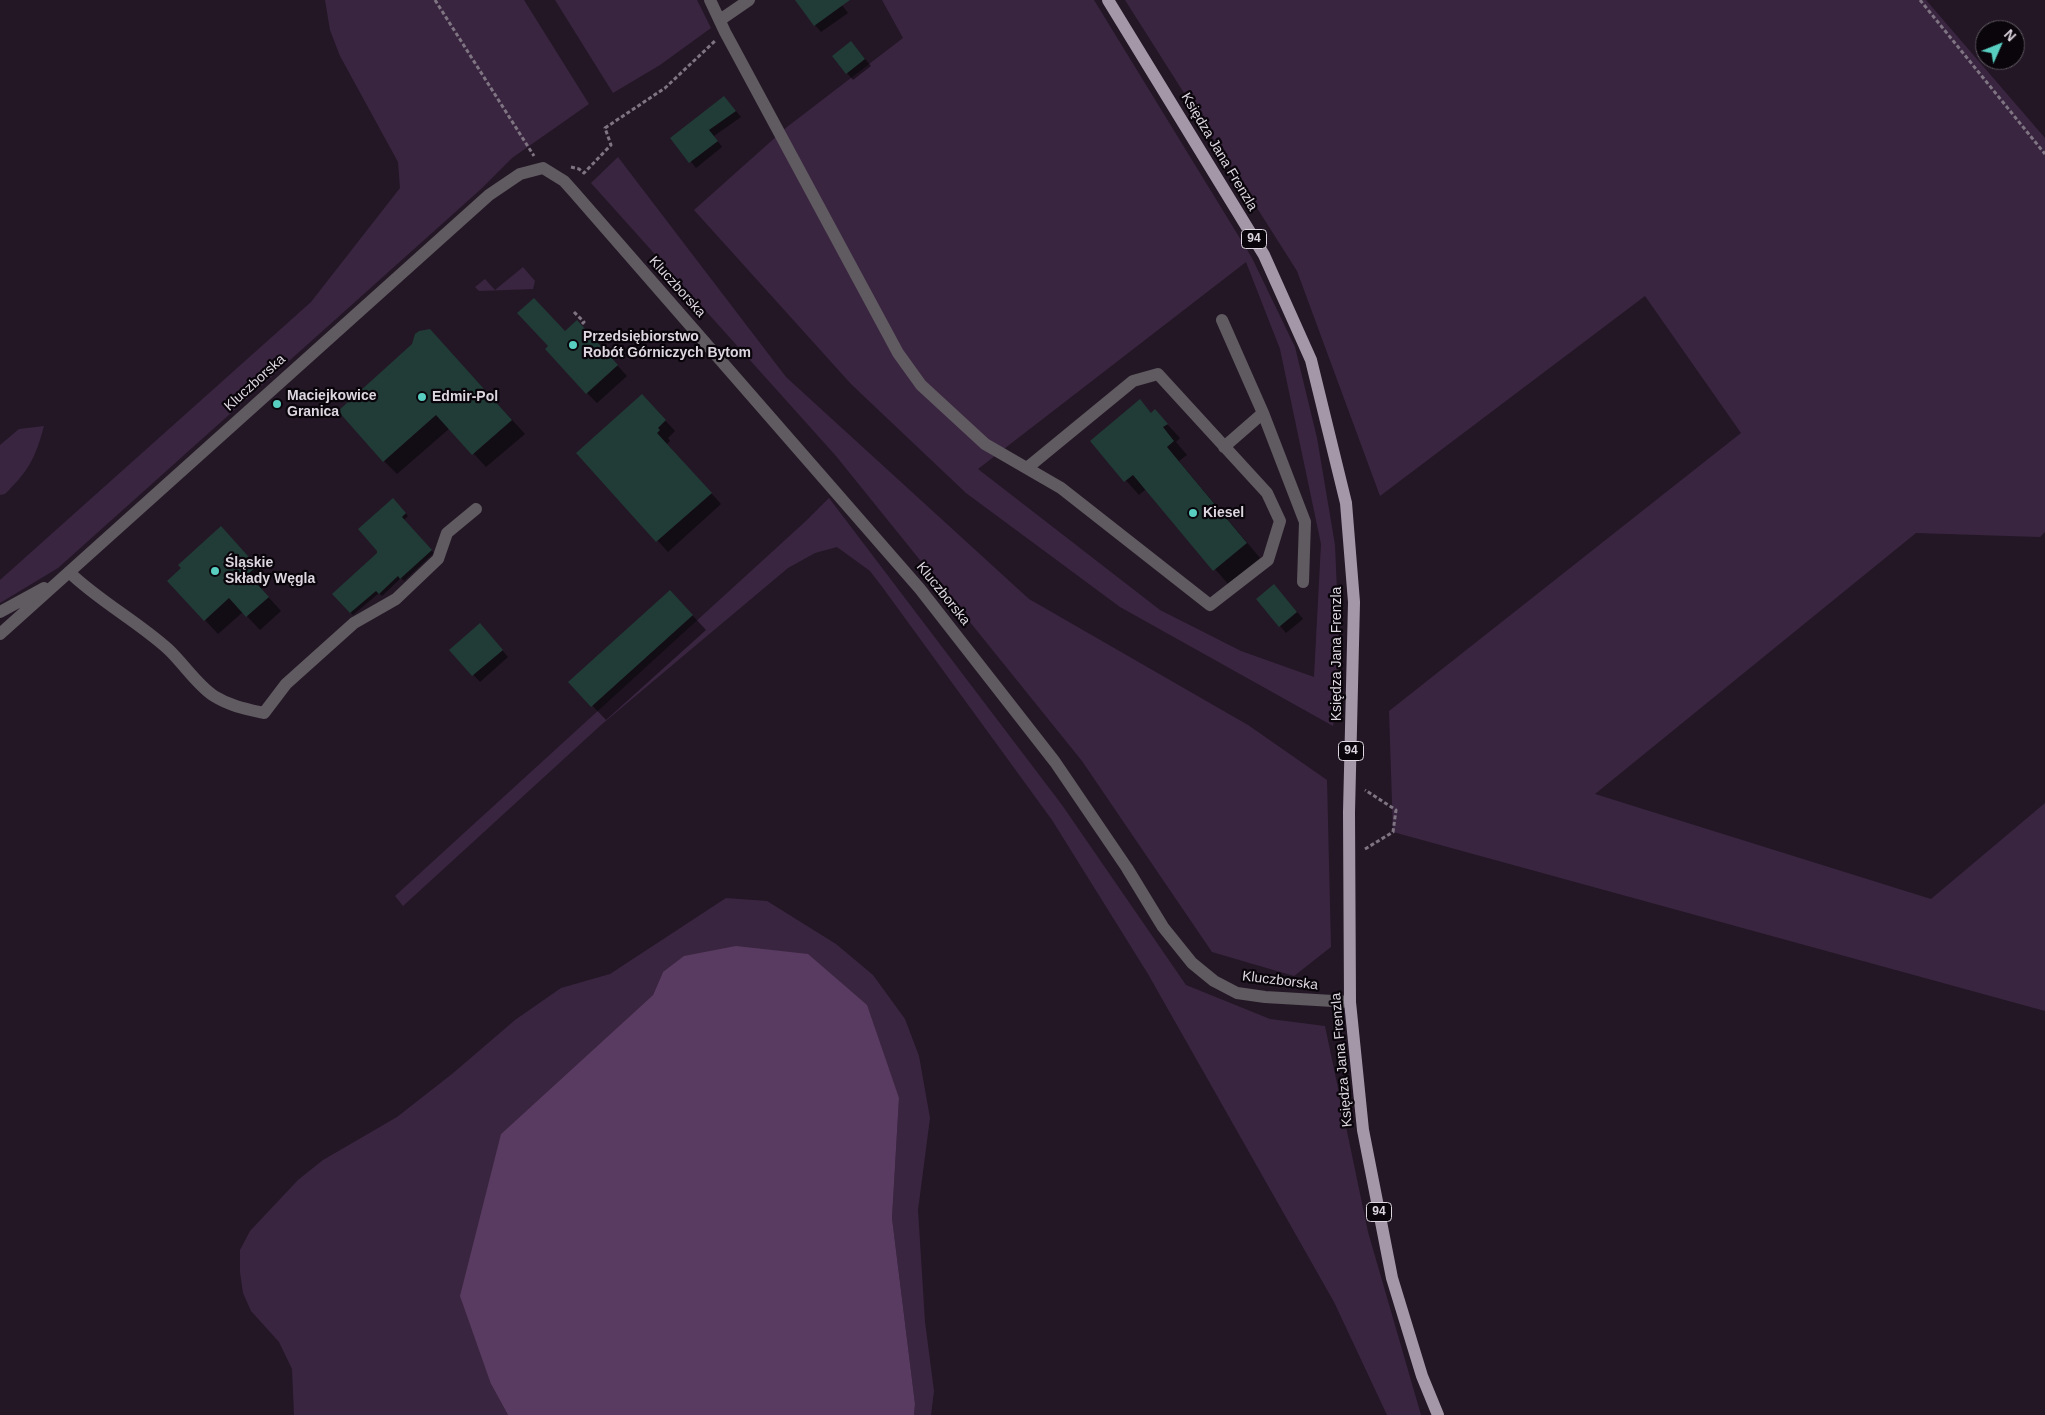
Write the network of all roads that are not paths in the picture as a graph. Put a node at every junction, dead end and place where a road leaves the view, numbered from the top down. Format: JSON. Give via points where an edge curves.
{"nodes":[{"id":1,"x":710,"y":0,"type":"edge"},
{"id":2,"x":748,"y":0,"type":"edge"},
{"id":3,"x":1108,"y":0,"type":"edge"},
{"id":4,"x":722,"y":26,"type":"junction"},
{"id":5,"x":1222,"y":320,"type":"dead end"},
{"id":6,"x":1263,"y":413,"type":"junction"},
{"id":7,"x":1224,"y":447,"type":"junction"},
{"id":8,"x":1027,"y":468,"type":"junction"},
{"id":9,"x":476,"y":509,"type":"dead end"},
{"id":10,"x":65,"y":576,"type":"junction"},
{"id":11,"x":1303,"y":582,"type":"dead end"},
{"id":12,"x":0,"y":612,"type":"edge"},
{"id":13,"x":0,"y":634,"type":"edge"},
{"id":14,"x":1350,"y":1002,"type":"junction"},
{"id":15,"x":1438,"y":1415,"type":"edge"}],
"edges":[{"from":1,"to":4,"type":"street"},
{"from":2,"to":4,"type":"street"},
{"from":3,"to":14,"type":"main road","name":"Księdza Jana Frenzla","number":"94","via":[[1264,255],[1311,360],[1346,503],[1354,602],[1349,812]]},
{"from":4,"to":8,"type":"street","via":[[898,353],[921,385],[985,444]]},
{"from":5,"to":6,"type":"street"},
{"from":6,"to":7,"type":"street"},
{"from":6,"to":11,"type":"street","via":[[1305,522]]},
{"from":7,"to":8,"type":"street","via":[[1158,374],[1133,381]]},
{"from":7,"to":8,"type":"street","via":[[1267,493],[1280,521],[1268,560],[1210,605],[1061,488]]},
{"from":9,"to":10,"type":"street","via":[[447,532],[438,559],[396,599],[354,623],[286,684],[264,713],[232,706],[212,695],[169,650],[137,623]]},
{"from":10,"to":12,"type":"street"},
{"from":10,"to":13,"type":"street","name":"Kluczborska"},
{"from":10,"to":14,"type":"street","name":"Kluczborska","via":[[489,195],[520,174],[543,168],[564,181],[906,572],[1055,762],[1164,927],[1192,963],[1214,981],[1237,993]]},
{"from":14,"to":15,"type":"main road","name":"Księdza Jana Frenzla","number":"94","via":[[1363,1130],[1392,1278],[1422,1376]]}]}
